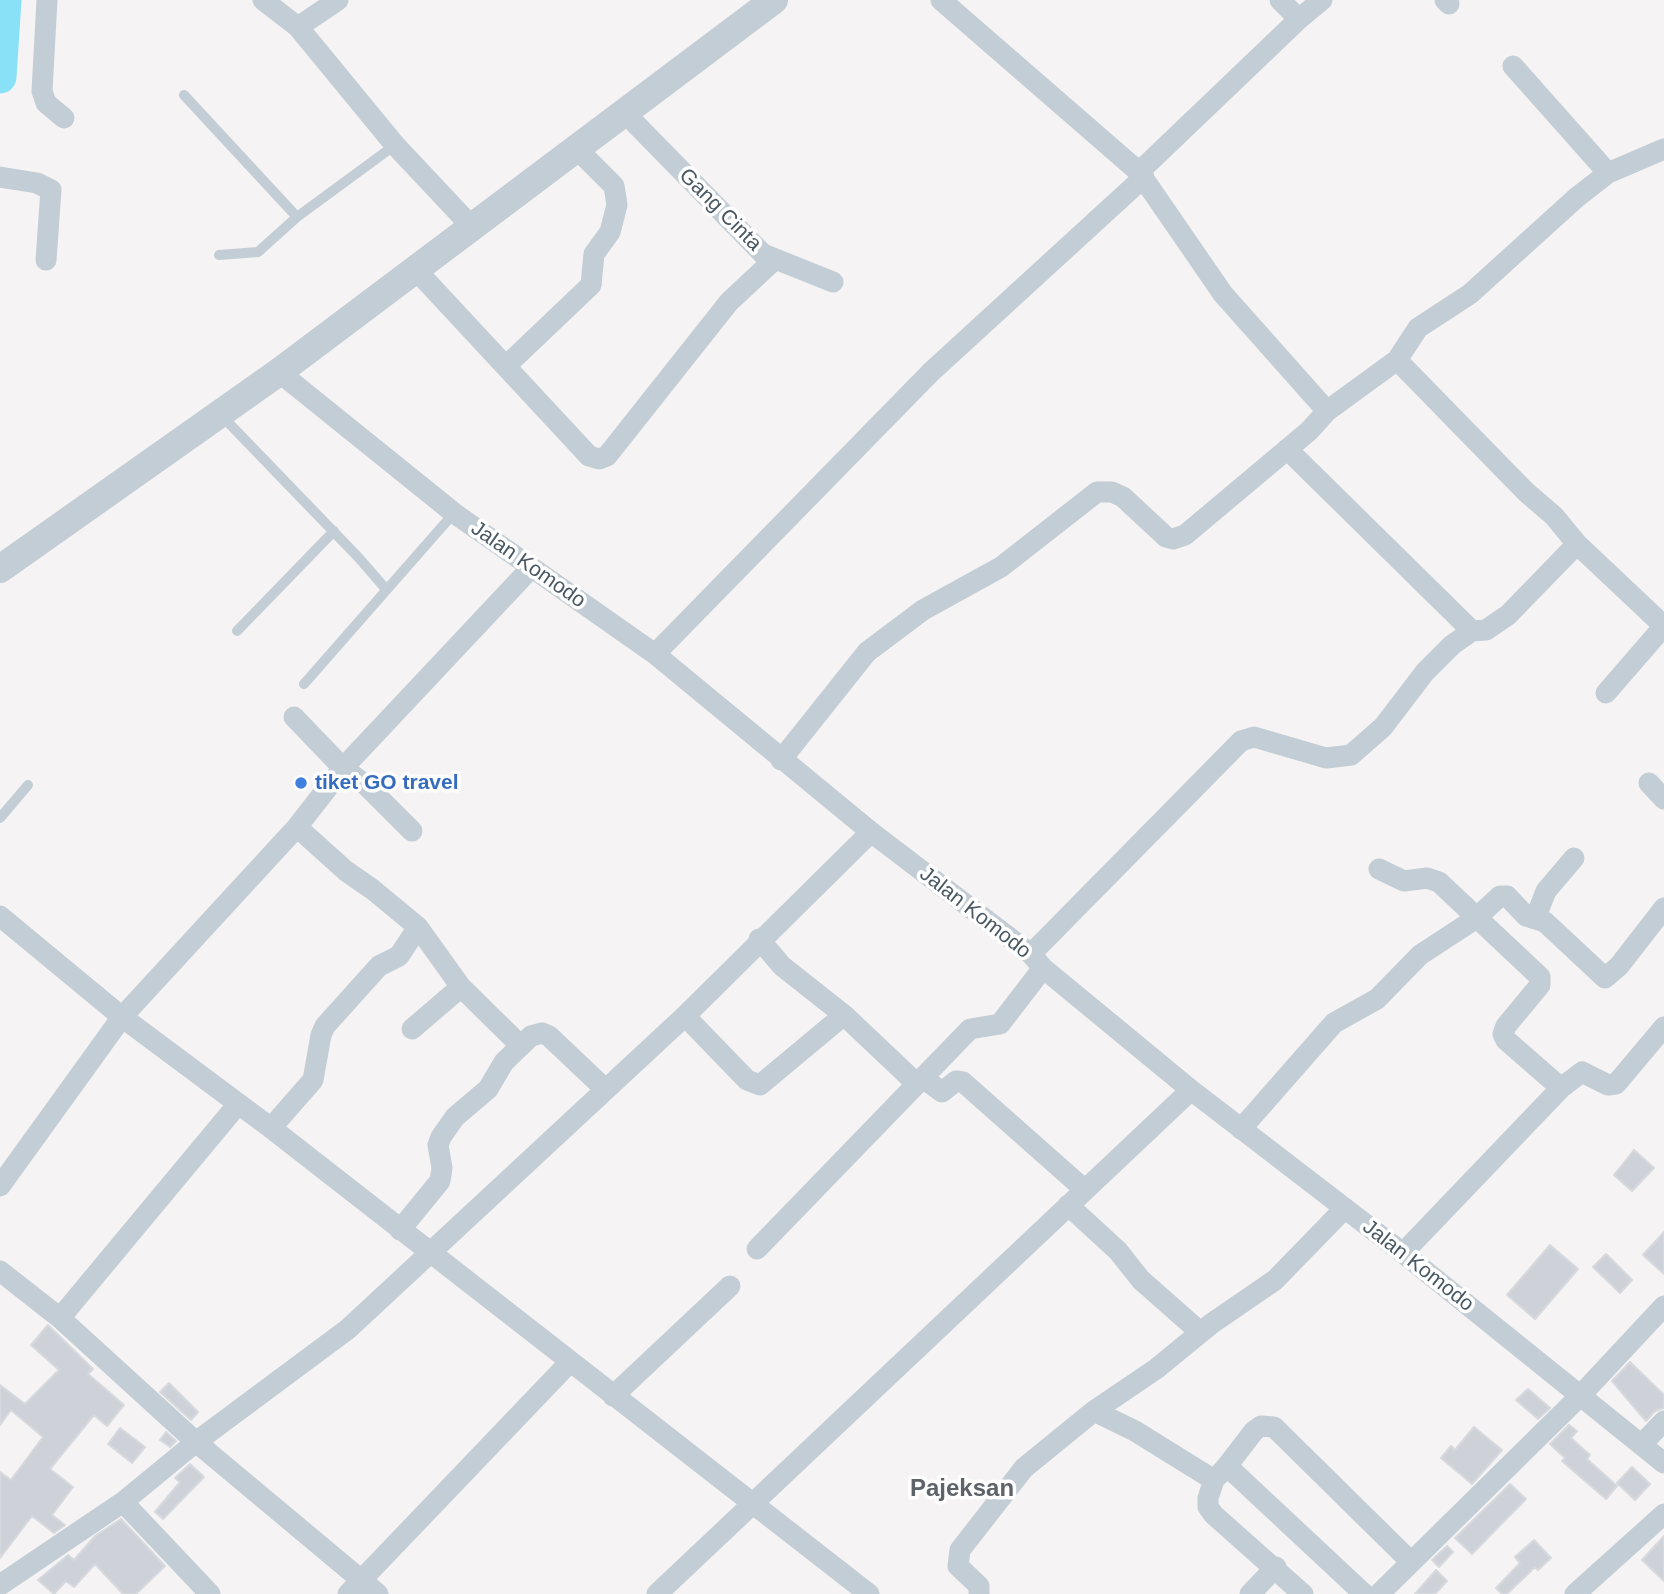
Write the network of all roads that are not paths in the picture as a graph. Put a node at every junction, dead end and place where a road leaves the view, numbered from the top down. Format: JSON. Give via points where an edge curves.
{"nodes":[{"id":1,"x":47,"y":0,"type":"edge"},
{"id":2,"x":263,"y":0,"type":"edge"},
{"id":3,"x":338,"y":0,"type":"edge"},
{"id":4,"x":774,"y":0,"type":"edge"},
{"id":5,"x":941,"y":0,"type":"edge"},
{"id":6,"x":1280,"y":0,"type":"edge"},
{"id":7,"x":1322,"y":0,"type":"edge"},
{"id":8,"x":1299,"y":19,"type":"junction"},
{"id":9,"x":298,"y":26,"type":"junction"},
{"id":10,"x":1514,"y":66,"type":"dead end"},
{"id":11,"x":184,"y":95,"type":"dead end"},
{"id":12,"x":624,"y":112,"type":"junction"},
{"id":13,"x":64,"y":118,"type":"dead end"},
{"id":14,"x":395,"y":145,"type":"junction"},
{"id":15,"x":575,"y":147,"type":"junction"},
{"id":16,"x":1664,"y":149,"type":"edge"},
{"id":17,"x":1608,"y":173,"type":"junction"},
{"id":18,"x":1141,"y":175,"type":"junction"},
{"id":19,"x":0,"y":177,"type":"edge"},
{"id":20,"x":297,"y":218,"type":"junction"},
{"id":21,"x":472,"y":227,"type":"junction"},
{"id":22,"x":219,"y":255,"type":"dead end"},
{"id":23,"x":775,"y":259,"type":"junction"},
{"id":24,"x":46,"y":260,"type":"dead end"},
{"id":25,"x":416,"y":270,"type":"junction"},
{"id":26,"x":833,"y":282,"type":"dead end"},
{"id":27,"x":1397,"y":360,"type":"junction"},
{"id":28,"x":506,"y":366,"type":"junction"},
{"id":29,"x":279,"y":372,"type":"junction"},
{"id":30,"x":1327,"y":411,"type":"junction"},
{"id":31,"x":220,"y":414,"type":"junction"},
{"id":32,"x":1287,"y":449,"type":"junction"},
{"id":33,"x":454,"y":513,"type":"junction"},
{"id":34,"x":334,"y":531,"type":"junction"},
{"id":35,"x":1577,"y":544,"type":"junction"},
{"id":36,"x":2,"y":566,"type":"edge"},
{"id":37,"x":531,"y":568,"type":"junction"},
{"id":38,"x":385,"y":588,"type":"junction"},
{"id":39,"x":1664,"y":626,"type":"edge"},
{"id":40,"x":237,"y":631,"type":"dead end"},
{"id":41,"x":1472,"y":631,"type":"junction"},
{"id":42,"x":655,"y":654,"type":"junction"},
{"id":43,"x":304,"y":684,"type":"dead end"},
{"id":44,"x":1606,"y":693,"type":"dead end"},
{"id":45,"x":294,"y":717,"type":"dead end"},
{"id":46,"x":781,"y":760,"type":"junction"},
{"id":47,"x":344,"y":768,"type":"junction"},
{"id":48,"x":1649,"y":783,"type":"dead end"},
{"id":49,"x":28,"y":785,"type":"dead end"},
{"id":50,"x":1664,"y":799,"type":"edge"},
{"id":51,"x":0,"y":818,"type":"edge"},
{"id":52,"x":297,"y":827,"type":"junction"},
{"id":53,"x":412,"y":831,"type":"dead end"},
{"id":54,"x":871,"y":832,"type":"junction"},
{"id":55,"x":1574,"y":858,"type":"dead end"},
{"id":56,"x":1379,"y":869,"type":"dead end"},
{"id":57,"x":0,"y":916,"type":"edge"},
{"id":58,"x":1662,"y":916,"type":"edge"},
{"id":59,"x":1475,"y":919,"type":"junction"},
{"id":60,"x":1535,"y":919,"type":"junction"},
{"id":61,"x":418,"y":927,"type":"junction"},
{"id":62,"x":760,"y":939,"type":"junction"},
{"id":63,"x":1037,"y":961,"type":"junction"},
{"id":64,"x":461,"y":987,"type":"junction"},
{"id":65,"x":844,"y":1015,"type":"junction"},
{"id":66,"x":685,"y":1016,"type":"junction"},
{"id":67,"x":122,"y":1017,"type":"junction"},
{"id":68,"x":1664,"y":1027,"type":"edge"},
{"id":69,"x":412,"y":1029,"type":"dead end"},
{"id":70,"x":520,"y":1045,"type":"junction"},
{"id":71,"x":920,"y":1081,"type":"junction"},
{"id":72,"x":1562,"y":1088,"type":"junction"},
{"id":73,"x":605,"y":1089,"type":"junction"},
{"id":74,"x":1191,"y":1090,"type":"junction"},
{"id":75,"x":238,"y":1104,"type":"junction"},
{"id":76,"x":271,"y":1128,"type":"junction"},
{"id":77,"x":1241,"y":1129,"type":"junction"},
{"id":78,"x":0,"y":1186,"type":"edge"},
{"id":79,"x":1085,"y":1190,"type":"junction"},
{"id":80,"x":1068,"y":1205,"type":"junction"},
{"id":81,"x":1345,"y":1208,"type":"junction"},
{"id":82,"x":400,"y":1230,"type":"junction"},
{"id":83,"x":757,"y":1249,"type":"dead end"},
{"id":84,"x":1403,"y":1252,"type":"junction"},
{"id":85,"x":432,"y":1253,"type":"junction"},
{"id":86,"x":0,"y":1270,"type":"edge"},
{"id":87,"x":730,"y":1286,"type":"dead end"},
{"id":88,"x":1664,"y":1306,"type":"edge"},
{"id":89,"x":60,"y":1318,"type":"junction"},
{"id":90,"x":1200,"y":1332,"type":"junction"},
{"id":91,"x":569,"y":1363,"type":"junction"},
{"id":92,"x":613,"y":1396,"type":"junction"},
{"id":93,"x":1580,"y":1396,"type":"junction"},
{"id":94,"x":1094,"y":1411,"type":"junction"},
{"id":95,"x":1664,"y":1422,"type":"edge"},
{"id":96,"x":196,"y":1441,"type":"junction"},
{"id":97,"x":1642,"y":1444,"type":"junction"},
{"id":98,"x":1664,"y":1463,"type":"edge"},
{"id":99,"x":1220,"y":1473,"type":"junction"},
{"id":100,"x":123,"y":1502,"type":"junction"},
{"id":101,"x":752,"y":1506,"type":"junction"},
{"id":102,"x":1664,"y":1514,"type":"edge"},
{"id":103,"x":1410,"y":1561,"type":"junction"},
{"id":104,"x":1276,"y":1567,"type":"junction"},
{"id":105,"x":0,"y":1585,"type":"edge"},
{"id":106,"x":354,"y":1587,"type":"edge"},
{"id":107,"x":210,"y":1594,"type":"edge"},
{"id":108,"x":378,"y":1594,"type":"edge"},
{"id":109,"x":657,"y":1594,"type":"edge"},
{"id":110,"x":869,"y":1594,"type":"edge"},
{"id":111,"x":979,"y":1594,"type":"edge"},
{"id":112,"x":1250,"y":1594,"type":"edge"},
{"id":113,"x":1303,"y":1594,"type":"edge"},
{"id":114,"x":1364,"y":1594,"type":"edge"},
{"id":115,"x":1379,"y":1594,"type":"edge"},
{"id":116,"x":1575,"y":1594,"type":"edge"}],
"edges":[{"from":1,"to":13,"type":"street","via":[[42,91],[46,103]]},
{"from":2,"to":9,"type":"street"},
{"from":3,"to":9,"type":"street"},
{"from":4,"to":12,"type":"street"},
{"from":5,"to":18,"type":"street"},
{"from":6,"to":8,"type":"street"},
{"from":7,"to":8,"type":"street"},
{"from":8,"to":18,"type":"street"},
{"from":9,"to":14,"type":"street"},
{"from":10,"to":17,"type":"street"},
{"from":11,"to":20,"type":"lane"},
{"from":12,"to":15,"type":"street"},
{"from":12,"to":23,"type":"street","name":"Gang Cinta","via":[[763,254]]},
{"from":14,"to":20,"type":"lane"},
{"from":14,"to":21,"type":"street"},
{"from":15,"to":21,"type":"street"},
{"from":15,"to":28,"type":"street","via":[[614,186],[617,205],[610,232],[594,254],[591,285]]},
{"from":16,"to":17,"type":"street"},
{"from":17,"to":27,"type":"street","via":[[1470,294],[1419,328]]},
{"from":18,"to":30,"type":"street","via":[[1223,294]]},
{"from":18,"to":42,"type":"street","via":[[931,372]]},
{"from":19,"to":24,"type":"street","via":[[51,190]]},
{"from":20,"to":22,"type":"lane","via":[[258,252]]},
{"from":21,"to":25,"type":"street"},
{"from":23,"to":26,"type":"street","name":"Gang Cinta"},
{"from":23,"to":28,"type":"street","via":[[729,302],[603,459],[589,456]]},
{"from":25,"to":28,"type":"street"},
{"from":25,"to":29,"type":"street"},
{"from":27,"to":30,"type":"street"},
{"from":27,"to":35,"type":"street"},
{"from":29,"to":31,"type":"street"},
{"from":29,"to":33,"type":"street","name":"Jalan Komodo"},
{"from":30,"to":32,"type":"street"},
{"from":31,"to":34,"type":"lane"},
{"from":31,"to":36,"type":"street"},
{"from":32,"to":41,"type":"street"},
{"from":32,"to":46,"type":"street","via":[[1179,538],[1166,537],[1123,497],[1104,491],[1088,497],[1001,567],[923,610],[867,652]]},
{"from":33,"to":37,"type":"street","name":"Jalan Komodo"},
{"from":33,"to":38,"type":"lane"},
{"from":34,"to":38,"type":"lane"},
{"from":34,"to":40,"type":"lane"},
{"from":35,"to":39,"type":"street"},
{"from":35,"to":41,"type":"street","via":[[1508,615],[1486,630]]},
{"from":37,"to":42,"type":"street","name":"Jalan Komodo"},
{"from":37,"to":47,"type":"street"},
{"from":38,"to":43,"type":"lane"},
{"from":39,"to":44,"type":"street"},
{"from":41,"to":63,"type":"street","via":[[1425,672],[1383,726],[1351,755],[1326,758],[1254,737],[1241,741]]},
{"from":42,"to":46,"type":"street","name":"Jalan Komodo"},
{"from":45,"to":47,"type":"street"},
{"from":46,"to":54,"type":"street","name":"Jalan Komodo"},
{"from":47,"to":52,"type":"street"},
{"from":47,"to":53,"type":"street"},
{"from":48,"to":50,"type":"street"},
{"from":49,"to":51,"type":"lane"},
{"from":52,"to":61,"type":"street"},
{"from":52,"to":67,"type":"street"},
{"from":54,"to":62,"type":"street"},
{"from":54,"to":63,"type":"street","name":"Jalan Komodo"},
{"from":55,"to":60,"type":"street","via":[[1546,891]]},
{"from":56,"to":59,"type":"street","via":[[1404,881],[1426,878],[1439,882]]},
{"from":57,"to":67,"type":"street"},
{"from":58,"to":60,"type":"street","via":[[1605,978],[1545,922]]},
{"from":59,"to":60,"type":"street","via":[[1504,895]]},
{"from":59,"to":72,"type":"street","via":[[1540,977],[1540,985],[1503,1034]]},
{"from":59,"to":77,"type":"street","via":[[1420,955],[1377,999],[1334,1023]]},
{"from":61,"to":64,"type":"street"},
{"from":61,"to":76,"type":"street","via":[[399,956],[379,966],[326,1026],[313,1080]]},
{"from":62,"to":65,"type":"street","via":[[782,966]]},
{"from":62,"to":66,"type":"street"},
{"from":63,"to":71,"type":"street","via":[[1000,1024],[970,1029]]},
{"from":63,"to":74,"type":"street","name":"Jalan Komodo"},
{"from":64,"to":69,"type":"street"},
{"from":64,"to":70,"type":"street"},
{"from":65,"to":66,"type":"street","via":[[760,1085],[747,1080]]},
{"from":65,"to":71,"type":"street"},
{"from":66,"to":73,"type":"street"},
{"from":67,"to":75,"type":"street"},
{"from":67,"to":78,"type":"street"},
{"from":68,"to":72,"type":"street","via":[[1616,1084],[1608,1085],[1581,1072]]},
{"from":70,"to":73,"type":"street","via":[[531,1036],[549,1036]]},
{"from":70,"to":82,"type":"street","via":[[488,1089],[441,1137],[440,1181]]},
{"from":71,"to":79,"type":"street","via":[[942,1092],[956,1081],[963,1082]]},
{"from":71,"to":83,"type":"street"},
{"from":72,"to":84,"type":"street"},
{"from":73,"to":85,"type":"street"},
{"from":74,"to":77,"type":"street","name":"Jalan Komodo"},
{"from":74,"to":79,"type":"street"},
{"from":75,"to":76,"type":"street"},
{"from":75,"to":89,"type":"street"},
{"from":76,"to":82,"type":"street"},
{"from":77,"to":81,"type":"street","name":"Jalan Komodo"},
{"from":79,"to":80,"type":"street"},
{"from":80,"to":90,"type":"street"},
{"from":80,"to":101,"type":"street"},
{"from":81,"to":84,"type":"street","name":"Jalan Komodo"},
{"from":81,"to":90,"type":"street","via":[[1275,1280]]},
{"from":82,"to":85,"type":"street"},
{"from":84,"to":93,"type":"street","name":"Jalan Komodo"},
{"from":85,"to":91,"type":"street"},
{"from":85,"to":96,"type":"street","via":[[348,1329]]},
{"from":86,"to":89,"type":"street"},
{"from":87,"to":92,"type":"street"},
{"from":88,"to":93,"type":"street"},
{"from":89,"to":96,"type":"street"},
{"from":90,"to":94,"type":"street","via":[[1178,1353]]},
{"from":91,"to":92,"type":"street"},
{"from":91,"to":106,"type":"street"},
{"from":92,"to":101,"type":"street"},
{"from":93,"to":97,"type":"street","name":"Jalan Komodo"},
{"from":93,"to":103,"type":"street"},
{"from":94,"to":99,"type":"street"},
{"from":94,"to":111,"type":"street","via":[[1024,1468],[960,1550],[958,1566],[979,1586]]},
{"from":95,"to":97,"type":"street"},
{"from":96,"to":100,"type":"street"},
{"from":96,"to":106,"type":"street"},
{"from":97,"to":98,"type":"street","name":"Jalan Komodo"},
{"from":99,"to":103,"type":"street","via":[[1254,1430],[1274,1427]]},
{"from":99,"to":104,"type":"street","via":[[1208,1507]]},
{"from":99,"to":114,"type":"street"},
{"from":100,"to":105,"type":"street"},
{"from":100,"to":107,"type":"street"},
{"from":101,"to":109,"type":"street"},
{"from":101,"to":110,"type":"street"},
{"from":102,"to":116,"type":"street"},
{"from":103,"to":115,"type":"street"},
{"from":104,"to":112,"type":"street"},
{"from":104,"to":113,"type":"street"},
{"from":106,"to":108,"type":"street"}]}
